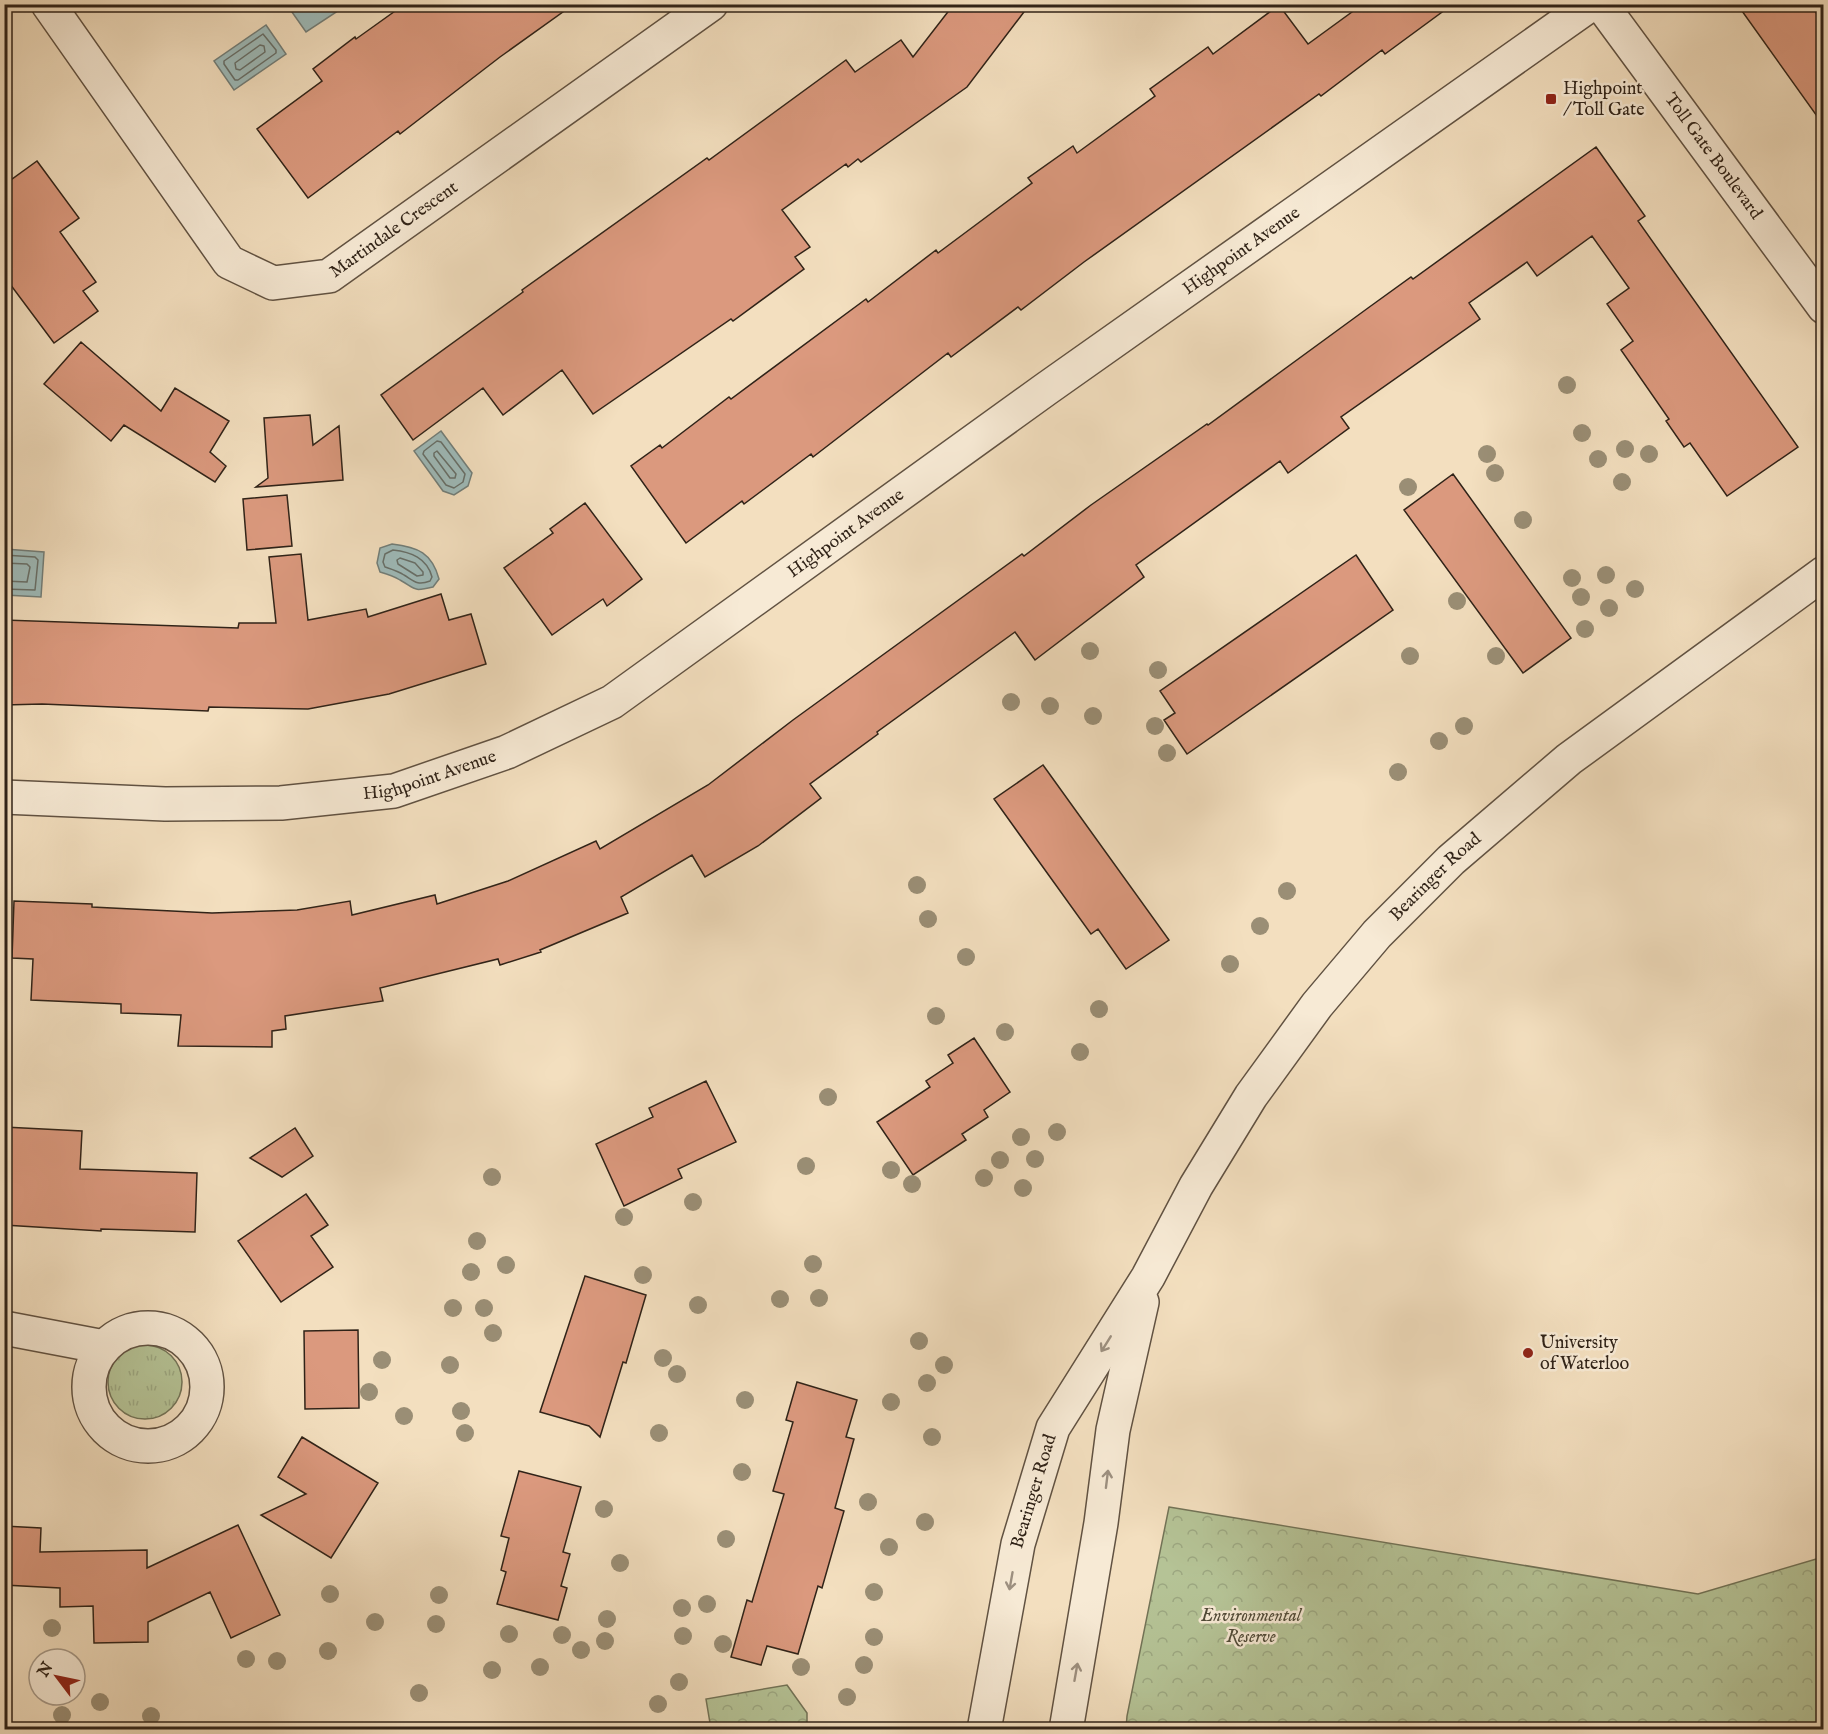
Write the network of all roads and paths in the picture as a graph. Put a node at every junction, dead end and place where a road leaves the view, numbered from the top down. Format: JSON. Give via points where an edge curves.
{"nodes":[{"id":1,"x":48,"y":4,"type":"edge"},
{"id":2,"x":711,"y":4,"type":"edge"},
{"id":3,"x":1591,"y":4,"type":"edge"},
{"id":4,"x":1601,"y":4,"type":"edge"},
{"id":5,"x":1824,"y":307,"type":"edge"},
{"id":6,"x":1824,"y":573,"type":"edge"},
{"id":7,"x":4,"y":797,"type":"edge"},
{"id":8,"x":1148,"y":1277,"type":"junction"},
{"id":9,"x":4,"y":1328,"type":"edge"},
{"id":10,"x":104,"y":1347,"type":"dead end"},
{"id":11,"x":984,"y":1730,"type":"edge"},
{"id":12,"x":1066,"y":1730,"type":"edge"}],
"edges":[{"from":1,"to":2,"type":"street","name":"Martindale Crescent","via":[[229,262],[273,283],[329,276]]},
{"from":3,"to":7,"type":"street","name":"Highpoint Avenue","via":[[612,702],[507,752],[394,791],[281,803],[165,804]]},
{"from":4,"to":5,"type":"street","name":"Toll Gate Boulevard"},
{"from":6,"to":8,"type":"street","name":"Bearinger Road","via":[[1569,759],[1451,860],[1377,934],[1317,1005],[1251,1096]]},
{"from":8,"to":11,"type":"street","name":"Bearinger Road","one_way":true,"via":[[1053,1428],[1018,1544]]},
{"from":12,"to":8,"type":"street","name":"Bearinger Road","one_way":true,"via":[[1113,1430]]},
{"from":9,"to":10,"type":"street"}]}
